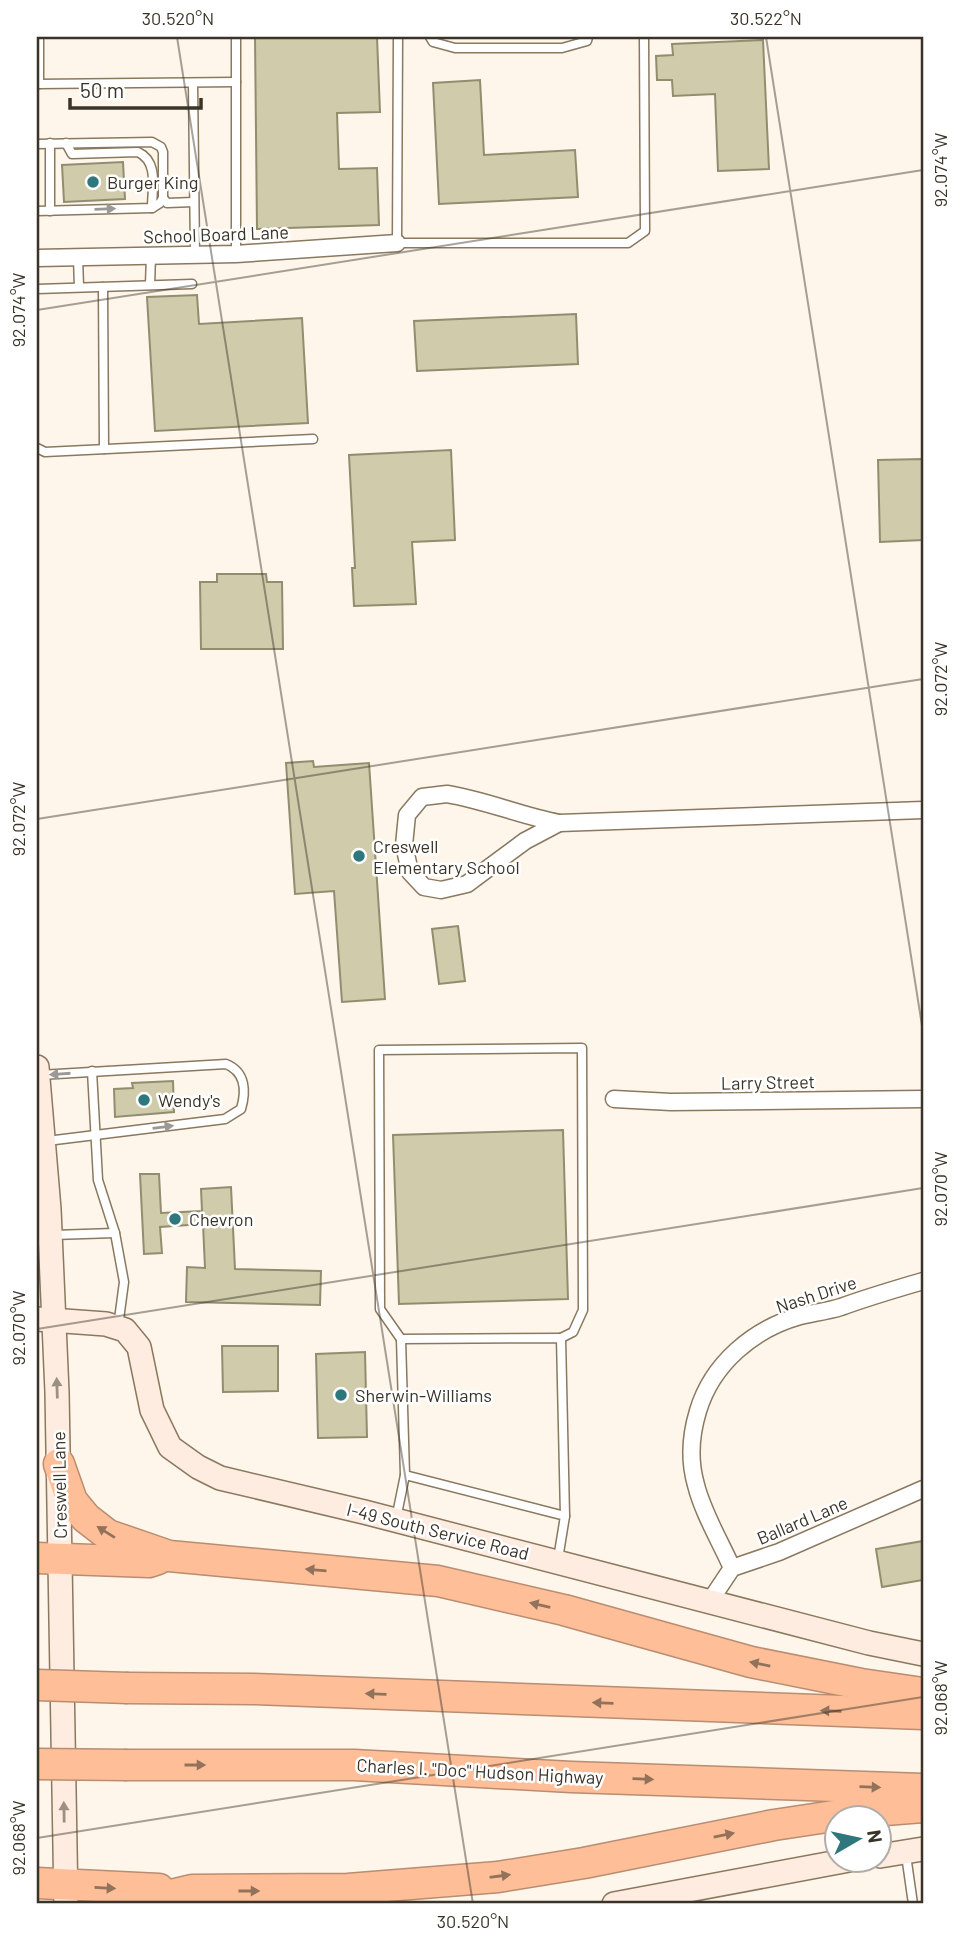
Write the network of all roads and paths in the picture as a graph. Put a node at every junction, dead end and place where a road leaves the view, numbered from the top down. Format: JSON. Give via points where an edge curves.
{"nodes":[{"id":1,"x":39,"y":37,"type":"edge"},
{"id":2,"x":236,"y":37,"type":"edge"},
{"id":3,"x":398,"y":37,"type":"edge"},
{"id":4,"x":430,"y":37,"type":"edge"},
{"id":5,"x":588,"y":37,"type":"edge"},
{"id":6,"x":644,"y":37,"type":"edge"},
{"id":7,"x":236,"y":82,"type":"junction"},
{"id":8,"x":193,"y":83,"type":"junction"},
{"id":9,"x":38,"y":84,"type":"edge"},
{"id":10,"x":50,"y":143,"type":"junction"},
{"id":11,"x":66,"y":143,"type":"junction"},
{"id":12,"x":37,"y":144,"type":"edge"},
{"id":13,"x":163,"y":198,"type":"junction"},
{"id":14,"x":194,"y":202,"type":"junction"},
{"id":15,"x":152,"y":208,"type":"junction"},
{"id":16,"x":37,"y":211,"type":"edge"},
{"id":17,"x":50,"y":211,"type":"junction"},
{"id":18,"x":397,"y":243,"type":"junction"},
{"id":19,"x":236,"y":254,"type":"junction"},
{"id":20,"x":195,"y":255,"type":"junction"},
{"id":21,"x":151,"y":256,"type":"junction"},
{"id":22,"x":78,"y":257,"type":"junction"},
{"id":23,"x":37,"y":258,"type":"edge"},
{"id":24,"x":192,"y":284,"type":"dead end"},
{"id":25,"x":150,"y":285,"type":"junction"},
{"id":26,"x":103,"y":287,"type":"junction"},
{"id":27,"x":79,"y":288,"type":"junction"},
{"id":28,"x":37,"y":289,"type":"edge"},
{"id":29,"x":313,"y":439,"type":"dead end"},
{"id":30,"x":37,"y":448,"type":"edge"},
{"id":31,"x":104,"y":449,"type":"junction"},
{"id":32,"x":923,"y":810,"type":"edge"},
{"id":33,"x":559,"y":823,"type":"junction"},
{"id":34,"x":37,"y":1071,"type":"edge"},
{"id":35,"x":92,"y":1071,"type":"junction"},
{"id":36,"x":614,"y":1099,"type":"dead end"},
{"id":37,"x":923,"y":1099,"type":"edge"},
{"id":38,"x":96,"y":1135,"type":"junction"},
{"id":39,"x":44,"y":1142,"type":"junction"},
{"id":40,"x":115,"y":1233,"type":"junction"},
{"id":41,"x":50,"y":1235,"type":"junction"},
{"id":42,"x":923,"y":1281,"type":"edge"},
{"id":43,"x":45,"y":1320,"type":"edge"},
{"id":44,"x":118,"y":1328,"type":"junction"},
{"id":45,"x":561,"y":1338,"type":"junction"},
{"id":46,"x":401,"y":1339,"type":"junction"},
{"id":47,"x":59,"y":1464,"type":"junction"},
{"id":48,"x":405,"y":1475,"type":"junction"},
{"id":49,"x":923,"y":1489,"type":"edge"},
{"id":50,"x":565,"y":1516,"type":"junction"},
{"id":51,"x":396,"y":1520,"type":"junction"},
{"id":52,"x":169,"y":1556,"type":"junction"},
{"id":53,"x":49,"y":1560,"type":"edge"},
{"id":54,"x":557,"y":1562,"type":"junction"},
{"id":55,"x":732,"y":1568,"type":"junction"},
{"id":56,"x":710,"y":1601,"type":"junction"},
{"id":57,"x":923,"y":1654,"type":"edge"},
{"id":58,"x":37,"y":1685,"type":"edge"},
{"id":59,"x":923,"y":1693,"type":"edge"},
{"id":60,"x":923,"y":1714,"type":"edge"},
{"id":61,"x":37,"y":1764,"type":"edge"},
{"id":62,"x":923,"y":1789,"type":"edge"},
{"id":63,"x":923,"y":1807,"type":"edge"},
{"id":64,"x":914,"y":1850,"type":"edge"},
{"id":65,"x":894,"y":1854,"type":"edge"},
{"id":66,"x":824,"y":1865,"type":"edge"},
{"id":67,"x":56,"y":1891,"type":"edge"},
{"id":68,"x":192,"y":1891,"type":"junction"},
{"id":69,"x":133,"y":1904,"type":"edge"},
{"id":70,"x":614,"y":1904,"type":"edge"},
{"id":71,"x":913,"y":1904,"type":"edge"}],
"edges":[{"from":1,"to":9,"type":"lane"},
{"from":2,"to":7,"type":"lane"},
{"from":3,"to":18,"type":"lane"},
{"from":4,"to":5,"type":"lane","via":[[455,48],[562,48]]},
{"from":6,"to":18,"type":"lane","via":[[645,231],[628,243]]},
{"from":7,"to":8,"type":"lane"},
{"from":7,"to":19,"type":"lane"},
{"from":8,"to":9,"type":"lane"},
{"from":8,"to":14,"type":"lane"},
{"from":10,"to":11,"type":"lane"},
{"from":10,"to":12,"type":"lane"},
{"from":10,"to":17,"type":"lane"},
{"from":11,"to":13,"type":"lane","via":[[157,144],[163,152]]},
{"from":11,"to":15,"type":"lane","via":[[72,154],[145,155],[152,168]]},
{"from":13,"to":14,"type":"lane","via":[[167,203]]},
{"from":13,"to":15,"type":"lane"},
{"from":14,"to":20,"type":"lane"},
{"from":17,"to":15,"type":"lane","one_way":true},
{"from":16,"to":17,"type":"lane"},
{"from":18,"to":19,"type":"street","name":"School Board Lane"},
{"from":19,"to":20,"type":"street","name":"School Board Lane"},
{"from":20,"to":21,"type":"street","name":"School Board Lane"},
{"from":21,"to":22,"type":"street","name":"School Board Lane"},
{"from":21,"to":25,"type":"lane"},
{"from":22,"to":23,"type":"street","name":"School Board Lane"},
{"from":22,"to":27,"type":"lane"},
{"from":24,"to":25,"type":"lane"},
{"from":25,"to":26,"type":"lane"},
{"from":26,"to":27,"type":"lane"},
{"from":26,"to":31,"type":"lane"},
{"from":27,"to":28,"type":"lane"},
{"from":29,"to":31,"type":"lane"},
{"from":30,"to":31,"type":"lane","via":[[45,452]]},
{"from":32,"to":33,"type":"street"},
{"from":33,"to":33,"type":"street","via":[[525,841],[467,884],[441,890],[424,887],[410,872],[404,845],[407,815],[422,797],[472,797]]},
{"from":35,"to":34,"type":"lane","one_way":true},
{"from":34,"to":39,"type":"street","name":"Creswell Lane"},
{"from":35,"to":38,"type":"lane"},
{"from":38,"to":35,"type":"lane","one_way":true,"via":[[225,1119],[241,1110],[244,1096],[243,1081],[235,1067],[226,1064]]},
{"from":36,"to":37,"type":"street","name":"Larry Street"},
{"from":38,"to":39,"type":"lane"},
{"from":38,"to":40,"type":"lane","via":[[98,1180]]},
{"from":39,"to":41,"type":"street","name":"Creswell Lane"},
{"from":40,"to":41,"type":"lane"},
{"from":40,"to":44,"type":"lane","via":[[124,1282]]},
{"from":41,"to":43,"type":"street","name":"Creswell Lane"},
{"from":42,"to":55,"type":"street","name":"Nash Drive","via":[[798,1317],[760,1334],[726,1360],[713,1378],[702,1398],[692,1441],[695,1485]]},
{"from":43,"to":44,"type":"street"},
{"from":47,"to":43,"type":"street","name":"Creswell Lane","one_way":true},
{"from":44,"to":51,"type":"street","name":"I-49 South Service Road","via":[[139,1347],[152,1410],[170,1447],[198,1467],[220,1478]]},
{"from":45,"to":46,"type":"lane"},
{"from":45,"to":46,"type":"lane","via":[[573,1332],[583,1310],[582,1048],[379,1049],[380,1309]]},
{"from":45,"to":50,"type":"lane"},
{"from":46,"to":48,"type":"lane"},
{"from":52,"to":47,"type":"highway","one_way":true,"via":[[108,1535],[86,1518],[72,1501]]},
{"from":47,"to":53,"type":"street","name":"Creswell Lane"},
{"from":48,"to":50,"type":"lane"},
{"from":48,"to":51,"type":"lane"},
{"from":49,"to":55,"type":"street","name":"Ballard Lane"},
{"from":50,"to":54,"type":"lane"},
{"from":51,"to":54,"type":"street","name":"I-49 South Service Road"},
{"from":52,"to":53,"type":"highway","via":[[149,1562]]},
{"from":59,"to":52,"type":"highway","one_way":true,"via":[[751,1662],[438,1581]]},
{"from":67,"to":53,"type":"street","name":"Creswell Lane","one_way":true},
{"from":54,"to":56,"type":"street","name":"I-49 South Service Road"},
{"from":55,"to":56,"type":"street"},
{"from":56,"to":57,"type":"street","name":"I-49 South Service Road"},
{"from":60,"to":58,"type":"highway","one_way":true,"bridge":true},
{"from":61,"to":62,"type":"highway","name":"Charles I. \"Doc\" Hudson Highway","one_way":true,"bridge":true,"via":[[354,1765]]},
{"from":68,"to":63,"type":"highway","one_way":true,"via":[[348,1889],[498,1877],[774,1825]]},
{"from":64,"to":65,"type":"street"},
{"from":64,"to":71,"type":"lane"},
{"from":66,"to":70,"type":"street"},
{"from":67,"to":68,"type":"highway","one_way":true},
{"from":68,"to":69,"type":"highway"}]}
